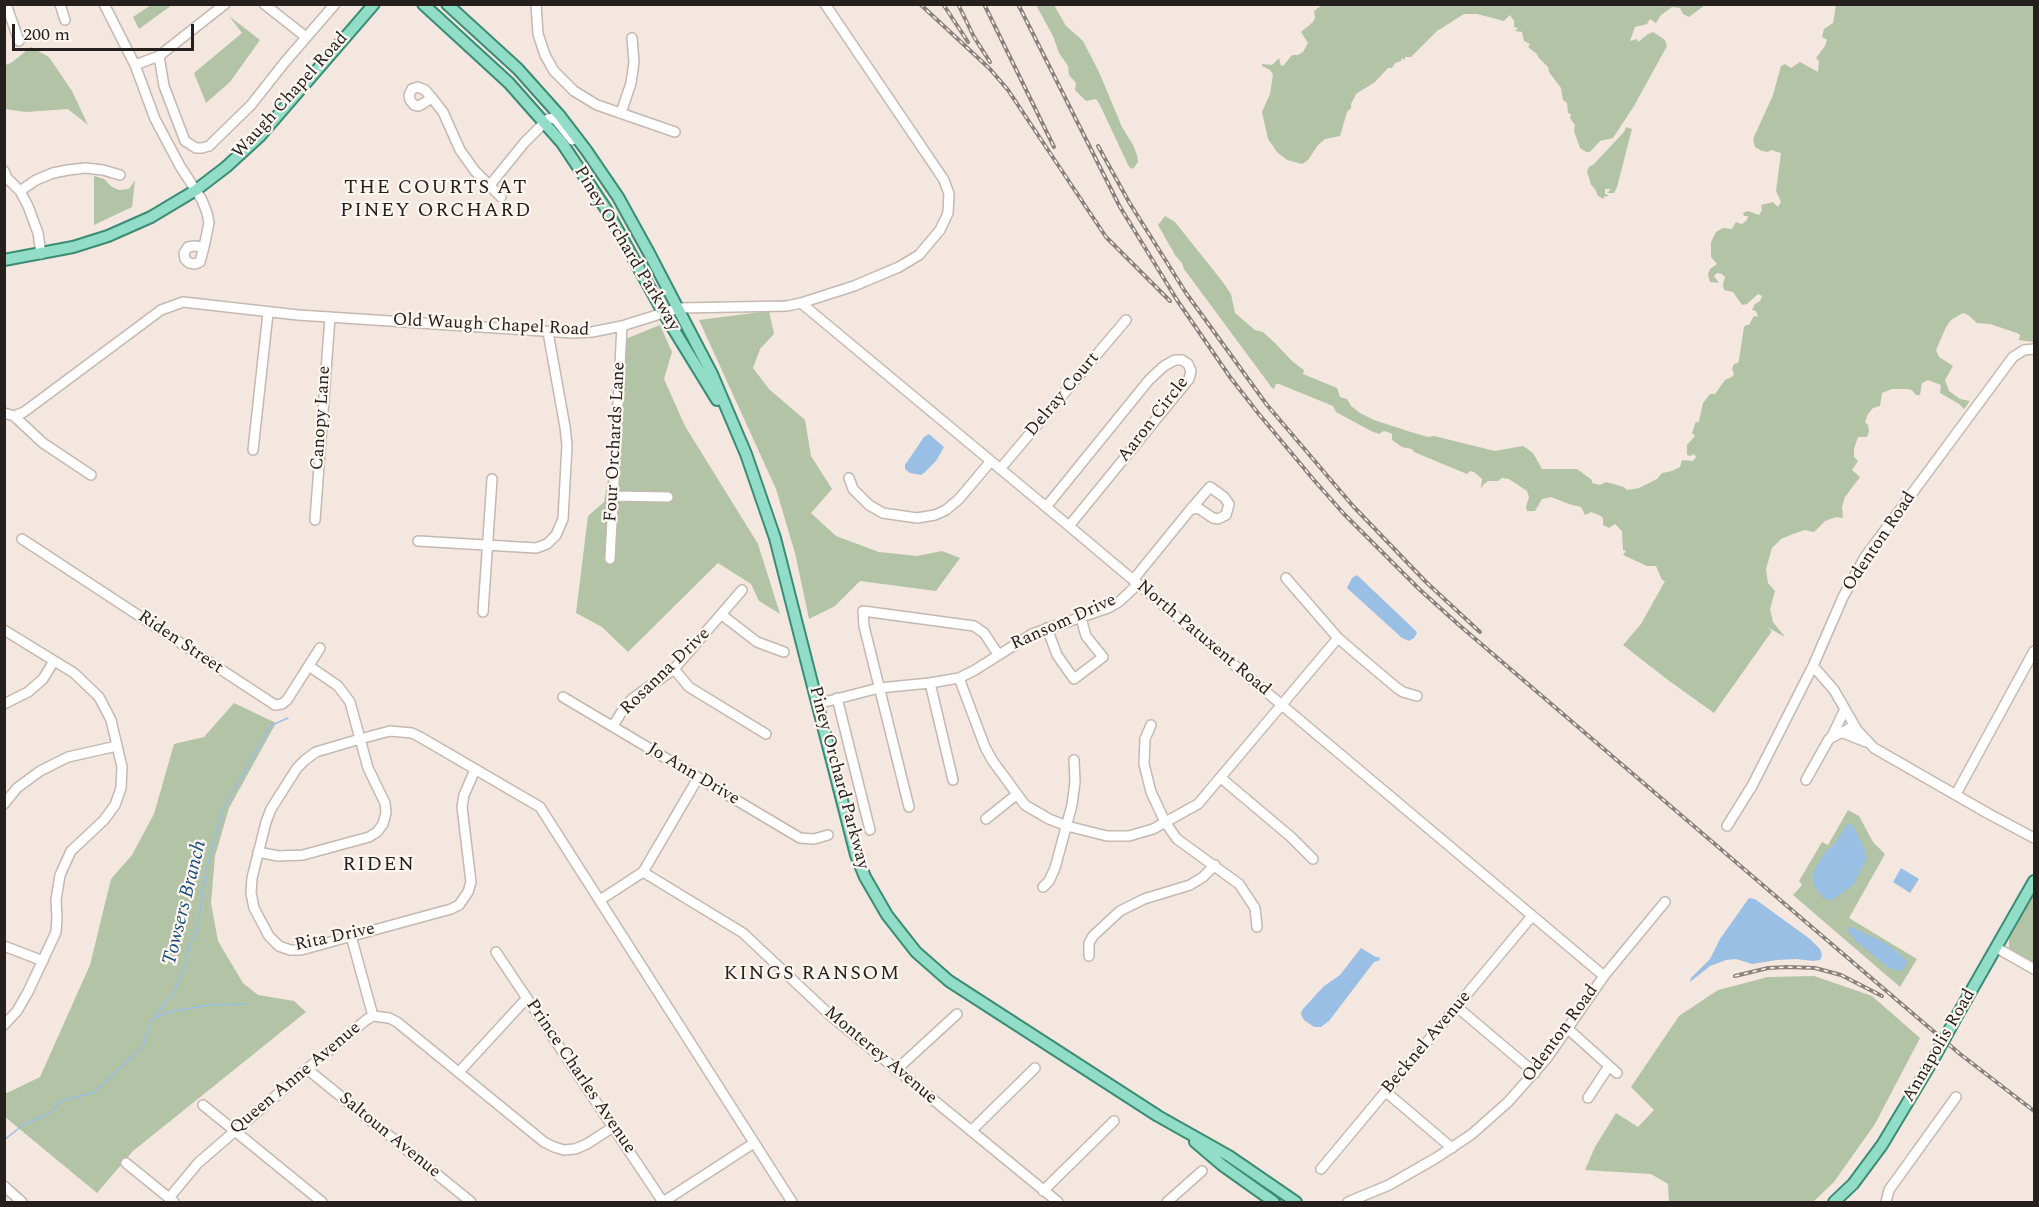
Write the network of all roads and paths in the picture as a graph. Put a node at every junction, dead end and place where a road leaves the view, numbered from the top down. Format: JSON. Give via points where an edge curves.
{"nodes":[{"id":1,"x":6,"y":4,"type":"edge"},
{"id":2,"x":60,"y":4,"type":"edge"},
{"id":3,"x":104,"y":4,"type":"edge"},
{"id":4,"x":225,"y":4,"type":"edge"},
{"id":5,"x":264,"y":4,"type":"edge"},
{"id":6,"x":336,"y":4,"type":"edge"},
{"id":7,"x":374,"y":4,"type":"edge"},
{"id":8,"x":423,"y":4,"type":"edge"},
{"id":9,"x":447,"y":4,"type":"edge"},
{"id":10,"x":536,"y":4,"type":"edge"},
{"id":11,"x":825,"y":4,"type":"edge"},
{"id":12,"x":65,"y":20,"type":"dead end"},
{"id":13,"x":306,"y":37,"type":"junction"},
{"id":14,"x":632,"y":38,"type":"dead end"},
{"id":15,"x":19,"y":41,"type":"dead end"},
{"id":16,"x":159,"y":56,"type":"junction"},
{"id":17,"x":135,"y":65,"type":"junction"},
{"id":18,"x":432,"y":98,"type":"dead end"},
{"id":19,"x":621,"y":113,"type":"junction"},
{"id":20,"x":544,"y":122,"type":"junction"},
{"id":21,"x":675,"y":132,"type":"dead end"},
{"id":22,"x":600,"y":170,"type":"junction"},
{"id":23,"x":4,"y":171,"type":"edge"},
{"id":24,"x":120,"y":175,"type":"dead end"},
{"id":25,"x":490,"y":185,"type":"junction"},
{"id":26,"x":196,"y":190,"type":"junction"},
{"id":27,"x":20,"y":191,"type":"junction"},
{"id":28,"x":501,"y":197,"type":"dead end"},
{"id":29,"x":204,"y":247,"type":"dead end"},
{"id":30,"x":41,"y":254,"type":"junction"},
{"id":31,"x":4,"y":260,"type":"edge"},
{"id":32,"x":801,"y":303,"type":"junction"},
{"id":33,"x":679,"y":308,"type":"junction"},
{"id":34,"x":268,"y":312,"type":"junction"},
{"id":35,"x":663,"y":312,"type":"junction"},
{"id":36,"x":330,"y":317,"type":"junction"},
{"id":37,"x":1126,"y":320,"type":"dead end"},
{"id":38,"x":622,"y":326,"type":"junction"},
{"id":39,"x":548,"y":332,"type":"junction"},
{"id":40,"x":2034,"y":349,"type":"edge"},
{"id":41,"x":9,"y":414,"type":"edge"},
{"id":42,"x":736,"y":431,"type":"junction"},
{"id":43,"x":254,"y":450,"type":"dead end"},
{"id":44,"x":991,"y":461,"type":"junction"},
{"id":45,"x":1000,"y":469,"type":"junction"},
{"id":46,"x":90,"y":475,"type":"dead end"},
{"id":47,"x":849,"y":478,"type":"dead end"},
{"id":48,"x":492,"y":479,"type":"dead end"},
{"id":49,"x":613,"y":496,"type":"junction"},
{"id":50,"x":668,"y":497,"type":"dead end"},
{"id":51,"x":1046,"y":507,"type":"junction"},
{"id":52,"x":1190,"y":510,"type":"dead end"},
{"id":53,"x":315,"y":520,"type":"dead end"},
{"id":54,"x":1070,"y":526,"type":"junction"},
{"id":55,"x":22,"y":539,"type":"dead end"},
{"id":56,"x":418,"y":541,"type":"dead end"},
{"id":57,"x":487,"y":546,"type":"junction"},
{"id":58,"x":610,"y":559,"type":"dead end"},
{"id":59,"x":1286,"y":578,"type":"dead end"},
{"id":60,"x":1136,"y":582,"type":"junction"},
{"id":61,"x":742,"y":590,"type":"dead end"},
{"id":62,"x":483,"y":612,"type":"dead end"},
{"id":63,"x":722,"y":615,"type":"junction"},
{"id":64,"x":1081,"y":618,"type":"junction"},
{"id":65,"x":1047,"y":628,"type":"junction"},
{"id":66,"x":4,"y":630,"type":"edge"},
{"id":67,"x":1338,"y":638,"type":"junction"},
{"id":68,"x":320,"y":648,"type":"dead end"},
{"id":69,"x":2034,"y":651,"type":"edge"},
{"id":70,"x":784,"y":652,"type":"dead end"},
{"id":71,"x":998,"y":654,"type":"junction"},
{"id":72,"x":54,"y":661,"type":"junction"},
{"id":73,"x":309,"y":666,"type":"junction"},
{"id":74,"x":1813,"y":666,"type":"junction"},
{"id":75,"x":674,"y":669,"type":"junction"},
{"id":76,"x":958,"y":678,"type":"junction"},
{"id":77,"x":930,"y":683,"type":"junction"},
{"id":78,"x":879,"y":688,"type":"junction"},
{"id":79,"x":1417,"y":696,"type":"dead end"},
{"id":80,"x":563,"y":697,"type":"dead end"},
{"id":81,"x":837,"y":698,"type":"junction"},
{"id":82,"x":4,"y":704,"type":"edge"},
{"id":83,"x":817,"y":704,"type":"junction"},
{"id":84,"x":1281,"y":705,"type":"junction"},
{"id":85,"x":1845,"y":709,"type":"junction"},
{"id":86,"x":1151,"y":725,"type":"dead end"},
{"id":87,"x":613,"y":726,"type":"junction"},
{"id":88,"x":1854,"y":726,"type":"junction"},
{"id":89,"x":766,"y":734,"type":"dead end"},
{"id":90,"x":1836,"y":734,"type":"junction"},
{"id":91,"x":360,"y":739,"type":"junction"},
{"id":92,"x":1867,"y":742,"type":"junction"},
{"id":93,"x":117,"y":746,"type":"junction"},
{"id":94,"x":1074,"y":760,"type":"dead end"},
{"id":95,"x":476,"y":770,"type":"junction"},
{"id":96,"x":698,"y":778,"type":"junction"},
{"id":97,"x":1221,"y":778,"type":"junction"},
{"id":98,"x":953,"y":780,"type":"dead end"},
{"id":99,"x":1806,"y":780,"type":"dead end"},
{"id":100,"x":1956,"y":794,"type":"junction"},
{"id":101,"x":1016,"y":795,"type":"junction"},
{"id":102,"x":4,"y":804,"type":"edge"},
{"id":103,"x":909,"y":807,"type":"dead end"},
{"id":104,"x":986,"y":819,"type":"dead end"},
{"id":105,"x":1165,"y":822,"type":"junction"},
{"id":106,"x":1067,"y":826,"type":"junction"},
{"id":107,"x":1727,"y":826,"type":"dead end"},
{"id":108,"x":870,"y":830,"type":"dead end"},
{"id":109,"x":828,"y":835,"type":"dead end"},
{"id":110,"x":2034,"y":838,"type":"edge"},
{"id":111,"x":258,"y":852,"type":"junction"},
{"id":112,"x":1314,"y":859,"type":"dead end"},
{"id":113,"x":1215,"y":865,"type":"junction"},
{"id":114,"x":643,"y":872,"type":"junction"},
{"id":115,"x":2034,"y":881,"type":"edge"},
{"id":116,"x":1043,"y":887,"type":"dead end"},
{"id":117,"x":600,"y":900,"type":"junction"},
{"id":118,"x":1665,"y":902,"type":"dead end"},
{"id":119,"x":1532,"y":916,"type":"junction"},
{"id":120,"x":1257,"y":927,"type":"dead end"},
{"id":121,"x":351,"y":936,"type":"junction"},
{"id":122,"x":4,"y":946,"type":"edge"},
{"id":123,"x":1997,"y":948,"type":"junction"},
{"id":124,"x":496,"y":952,"type":"dead end"},
{"id":125,"x":1089,"y":956,"type":"dead end"},
{"id":126,"x":43,"y":961,"type":"junction"},
{"id":127,"x":2034,"y":969,"type":"edge"},
{"id":128,"x":1604,"y":976,"type":"junction"},
{"id":129,"x":527,"y":998,"type":"junction"},
{"id":130,"x":1457,"y":1008,"type":"junction"},
{"id":131,"x":957,"y":1014,"type":"dead end"},
{"id":132,"x":373,"y":1016,"type":"junction"},
{"id":133,"x":4,"y":1026,"type":"edge"},
{"id":134,"x":1567,"y":1028,"type":"junction"},
{"id":135,"x":1035,"y":1068,"type":"dead end"},
{"id":136,"x":307,"y":1069,"type":"junction"},
{"id":137,"x":896,"y":1070,"type":"junction"},
{"id":138,"x":459,"y":1071,"type":"junction"},
{"id":139,"x":1535,"y":1073,"type":"junction"},
{"id":140,"x":1386,"y":1092,"type":"junction"},
{"id":141,"x":1956,"y":1097,"type":"dead end"},
{"id":142,"x":1588,"y":1098,"type":"dead end"},
{"id":143,"x":203,"y":1105,"type":"dead end"},
{"id":144,"x":1114,"y":1121,"type":"dead end"},
{"id":145,"x":612,"y":1127,"type":"junction"},
{"id":146,"x":1176,"y":1127,"type":"junction"},
{"id":147,"x":235,"y":1131,"type":"junction"},
{"id":148,"x":970,"y":1131,"type":"junction"},
{"id":149,"x":754,"y":1143,"type":"junction"},
{"id":150,"x":1452,"y":1148,"type":"junction"},
{"id":151,"x":126,"y":1163,"type":"dead end"},
{"id":152,"x":1321,"y":1169,"type":"dead end"},
{"id":153,"x":1202,"y":1171,"type":"dead end"},
{"id":154,"x":1043,"y":1191,"type":"junction"},
{"id":155,"x":7,"y":1192,"type":"edge"},
{"id":156,"x":171,"y":1201,"type":"edge"},
{"id":157,"x":22,"y":1203,"type":"edge"},
{"id":158,"x":322,"y":1203,"type":"edge"},
{"id":159,"x":471,"y":1203,"type":"edge"},
{"id":160,"x":663,"y":1203,"type":"edge"},
{"id":161,"x":792,"y":1203,"type":"edge"},
{"id":162,"x":1058,"y":1203,"type":"edge"},
{"id":163,"x":1167,"y":1203,"type":"edge"},
{"id":164,"x":1274,"y":1203,"type":"edge"},
{"id":165,"x":1296,"y":1203,"type":"edge"},
{"id":166,"x":1348,"y":1203,"type":"edge"},
{"id":167,"x":1834,"y":1203,"type":"edge"},
{"id":168,"x":1886,"y":1203,"type":"edge"}],
"edges":[{"from":1,"to":15,"type":"street"},
{"from":2,"to":12,"type":"street"},
{"from":3,"to":17,"type":"street"},
{"from":4,"to":16,"type":"street"},
{"from":5,"to":13,"type":"street"},
{"from":6,"to":13,"type":"street"},
{"from":7,"to":26,"type":"main road","name":"Waugh Chapel Road","via":[[260,136]]},
{"from":8,"to":20,"type":"main road","name":"Piney Orchard Parkway","via":[[509,82]]},
{"from":9,"to":22,"type":"main road","name":"Piney Orchard Parkway","via":[[525,76]]},
{"from":10,"to":19,"type":"street","via":[[538,34],[554,71],[580,95]]},
{"from":11,"to":32,"type":"street","name":"Old Waugh Chapel Road","via":[[944,180],[950,198],[945,222],[919,255],[854,286]]},
{"from":13,"to":16,"type":"street","via":[[251,105],[209,146],[202,148],[185,141],[164,86]]},
{"from":14,"to":19,"type":"street","via":[[631,83]]},
{"from":16,"to":17,"type":"street"},
{"from":17,"to":26,"type":"street","via":[[155,119]]},
{"from":18,"to":25,"type":"street","via":[[443,112],[460,150]]},
{"from":19,"to":21,"type":"street"},
{"from":20,"to":22,"type":"street","via":[[556,120]]},
{"from":20,"to":25,"type":"street"},
{"from":20,"to":35,"type":"main road","name":"Piney Orchard Parkway","via":[[596,193]]},
{"from":22,"to":33,"type":"main road","name":"Piney Orchard Parkway"},
{"from":23,"to":27,"type":"street"},
{"from":24,"to":27,"type":"street","via":[[89,168],[68,170],[36,180]]},
{"from":25,"to":28,"type":"street"},
{"from":26,"to":29,"type":"street","via":[[209,223]]},
{"from":26,"to":30,"type":"main road","name":"Waugh Chapel Road","via":[[151,217],[108,236]]},
{"from":27,"to":30,"type":"street","via":[[34,219]]},
{"from":30,"to":31,"type":"main road","name":"Waugh Chapel Road"},
{"from":32,"to":33,"type":"street","name":"Old Waugh Chapel Road"},
{"from":32,"to":44,"type":"street","name":"North Patuxent Road"},
{"from":33,"to":35,"type":"street","name":"Old Waugh Chapel Road"},
{"from":33,"to":42,"type":"main road","name":"Piney Orchard Parkway"},
{"from":34,"to":36,"type":"street","name":"Old Waugh Chapel Road"},
{"from":34,"to":41,"type":"street","name":"Old Waugh Chapel Road","via":[[183,302],[169,306],[24,412]]},
{"from":34,"to":43,"type":"street"},
{"from":35,"to":38,"type":"street","name":"Old Waugh Chapel Road"},
{"from":35,"to":42,"type":"main road","name":"Piney Orchard Parkway"},
{"from":36,"to":39,"type":"street","name":"Old Waugh Chapel Road"},
{"from":36,"to":53,"type":"street","name":"Canopy Lane"},
{"from":37,"to":45,"type":"street","name":"Delray Court"},
{"from":38,"to":39,"type":"street","name":"Old Waugh Chapel Road","via":[[592,332]]},
{"from":38,"to":49,"type":"street","name":"Four Orchards Lane"},
{"from":39,"to":57,"type":"street","via":[[567,446],[563,519],[556,535],[542,547]]},
{"from":40,"to":74,"type":"street","name":"Odenton Road","via":[[2013,357],[1865,557]]},
{"from":41,"to":46,"type":"street","via":[[42,443]]},
{"from":42,"to":83,"type":"main road","name":"Piney Orchard Parkway","via":[[775,538]]},
{"from":44,"to":45,"type":"street","name":"North Patuxent Road"},
{"from":44,"to":47,"type":"street","via":[[946,510],[917,518],[883,513],[869,505],[853,489]]},
{"from":45,"to":51,"type":"street","name":"North Patuxent Road"},
{"from":48,"to":57,"type":"street"},
{"from":49,"to":50,"type":"street"},
{"from":49,"to":58,"type":"street","name":"Four Orchards Lane"},
{"from":51,"to":54,"type":"street","name":"North Patuxent Road"},
{"from":51,"to":54,"type":"street","name":"Aaron Circle","via":[[1149,380],[1175,360],[1188,364],[1189,380]]},
{"from":52,"to":60,"type":"street","name":"Ransom Drive"},
{"from":54,"to":60,"type":"street","name":"North Patuxent Road"},
{"from":55,"to":73,"type":"street","name":"Riden Street","via":[[268,702],[275,705],[287,700]]},
{"from":56,"to":57,"type":"street"},
{"from":57,"to":62,"type":"street"},
{"from":59,"to":67,"type":"street"},
{"from":60,"to":64,"type":"street","name":"Ransom Drive","via":[[1114,605]]},
{"from":60,"to":84,"type":"street","name":"North Patuxent Road"},
{"from":61,"to":63,"type":"street","name":"Rosanna Drive"},
{"from":63,"to":70,"type":"street","via":[[757,642]]},
{"from":63,"to":75,"type":"street","name":"Rosanna Drive"},
{"from":64,"to":65,"type":"street","name":"Ransom Drive"},
{"from":64,"to":65,"type":"street","via":[[1086,636],[1103,657],[1074,679],[1057,655]]},
{"from":65,"to":71,"type":"street","name":"Ransom Drive"},
{"from":66,"to":72,"type":"street"},
{"from":67,"to":79,"type":"street","via":[[1397,688]]},
{"from":67,"to":84,"type":"street"},
{"from":68,"to":73,"type":"street","name":"Riden Street"},
{"from":69,"to":100,"type":"street"},
{"from":71,"to":76,"type":"street","name":"Ransom Drive"},
{"from":71,"to":78,"type":"street","via":[[984,633],[974,626],[863,611]]},
{"from":72,"to":82,"type":"street","via":[[43,679],[28,692]]},
{"from":72,"to":93,"type":"street","via":[[74,673],[99,697],[111,720]]},
{"from":73,"to":91,"type":"street","via":[[345,692]]},
{"from":74,"to":85,"type":"street"},
{"from":74,"to":107,"type":"street","name":"Odenton Road","via":[[1752,786]]},
{"from":75,"to":87,"type":"street","name":"Rosanna Drive","via":[[632,699]]},
{"from":75,"to":89,"type":"street","via":[[689,687]]},
{"from":76,"to":77,"type":"street","name":"Ransom Drive"},
{"from":76,"to":101,"type":"street","via":[[985,747]]},
{"from":77,"to":78,"type":"street","name":"Ransom Drive"},
{"from":77,"to":98,"type":"street"},
{"from":78,"to":81,"type":"street","name":"Ransom Drive"},
{"from":78,"to":103,"type":"street"},
{"from":80,"to":87,"type":"street","name":"Jo Ann Drive"},
{"from":81,"to":83,"type":"street","name":"Ransom Drive"},
{"from":81,"to":108,"type":"street"},
{"from":83,"to":146,"type":"main road","name":"Piney Orchard Parkway","via":[[856,855],[875,896],[916,952],[949,981]]},
{"from":84,"to":97,"type":"street"},
{"from":84,"to":119,"type":"street","name":"North Patuxent Road"},
{"from":85,"to":88,"type":"street"},
{"from":85,"to":90,"type":"street"},
{"from":86,"to":105,"type":"street","via":[[1144,740],[1144,764]]},
{"from":87,"to":96,"type":"street","name":"Jo Ann Drive"},
{"from":88,"to":90,"type":"street"},
{"from":88,"to":92,"type":"street"},
{"from":90,"to":92,"type":"street"},
{"from":90,"to":99,"type":"street","via":[[1825,744]]},
{"from":91,"to":95,"type":"street","name":"Rita Drive","via":[[390,731],[412,733]]},
{"from":91,"to":111,"type":"street","name":"Rita Drive","via":[[316,752],[305,760],[271,809]]},
{"from":91,"to":111,"type":"street","via":[[368,768],[385,803],[383,824],[377,832],[303,855]]},
{"from":92,"to":100,"type":"street"},
{"from":93,"to":102,"type":"street","via":[[68,757],[40,771],[17,788]]},
{"from":93,"to":126,"type":"street","via":[[122,767],[115,806],[71,851],[60,875],[56,932]]},
{"from":94,"to":106,"type":"street","via":[[1074,794]]},
{"from":95,"to":117,"type":"street","name":"Rita Drive","via":[[540,807]]},
{"from":95,"to":121,"type":"street","name":"Rita Drive","via":[[462,807],[471,882],[464,900],[451,909]]},
{"from":96,"to":109,"type":"street","name":"Jo Ann Drive","via":[[800,838]]},
{"from":96,"to":114,"type":"street"},
{"from":97,"to":105,"type":"street","via":[[1198,804]]},
{"from":97,"to":112,"type":"street"},
{"from":100,"to":110,"type":"street"},
{"from":101,"to":104,"type":"street"},
{"from":101,"to":106,"type":"street","via":[[1034,811]]},
{"from":105,"to":106,"type":"street","via":[[1119,837]]},
{"from":105,"to":113,"type":"street","via":[[1177,839]]},
{"from":106,"to":116,"type":"street","via":[[1053,875]]},
{"from":111,"to":121,"type":"street","name":"Rita Drive","via":[[251,894],[254,908],[279,946],[301,950]]},
{"from":113,"to":120,"type":"street","via":[[1247,893],[1255,908]]},
{"from":113,"to":125,"type":"street","via":[[1190,885],[1120,910],[1093,936]]},
{"from":114,"to":117,"type":"street"},
{"from":114,"to":137,"type":"street","name":"Monterey Avenue","via":[[743,933]]},
{"from":115,"to":123,"type":"main road","name":"Annapolis Road"},
{"from":117,"to":149,"type":"street","name":"Rita Drive"},
{"from":118,"to":128,"type":"street","name":"Odenton Road"},
{"from":119,"to":128,"type":"street","name":"North Patuxent Road"},
{"from":119,"to":130,"type":"street","name":"Becknel Avenue"},
{"from":121,"to":132,"type":"street"},
{"from":122,"to":126,"type":"street"},
{"from":123,"to":127,"type":"street"},
{"from":123,"to":167,"type":"main road","name":"Annapolis Road","bridge":true,"via":[[1882,1145]]},
{"from":124,"to":129,"type":"street","name":"Prince Charles Avenue"},
{"from":126,"to":133,"type":"street","via":[[17,1011]]},
{"from":128,"to":134,"type":"street","name":"Odenton Road"},
{"from":129,"to":138,"type":"street"},
{"from":129,"to":145,"type":"street","name":"Prince Charles Avenue"},
{"from":130,"to":139,"type":"street"},
{"from":130,"to":140,"type":"street","name":"Becknel Avenue"},
{"from":131,"to":137,"type":"street"},
{"from":132,"to":136,"type":"street","name":"Queen Anne Avenue"},
{"from":132,"to":138,"type":"street","name":"Queen Anne Avenue","via":[[397,1022]]},
{"from":134,"to":139,"type":"street","name":"Odenton Road"},
{"from":134,"to":142,"type":"street","via":[[1613,1069]]},
{"from":135,"to":148,"type":"street"},
{"from":136,"to":147,"type":"street","name":"Queen Anne Avenue"},
{"from":136,"to":159,"type":"street","name":"Saltoun Avenue"},
{"from":137,"to":148,"type":"street","name":"Monterey Avenue"},
{"from":138,"to":145,"type":"street","name":"Queen Anne Avenue","via":[[554,1147],[575,1149]]},
{"from":139,"to":150,"type":"street","name":"Odenton Road","via":[[1492,1117]]},
{"from":140,"to":150,"type":"street"},
{"from":140,"to":152,"type":"street","name":"Becknel Avenue"},
{"from":141,"to":168,"type":"street","via":[[1889,1190]]},
{"from":143,"to":147,"type":"street"},
{"from":144,"to":154,"type":"street"},
{"from":145,"to":160,"type":"street","name":"Prince Charles Avenue"},
{"from":146,"to":164,"type":"main road","name":"Piney Orchard Parkway"},
{"from":146,"to":165,"type":"main road","name":"Piney Orchard Parkway","via":[[1228,1156]]},
{"from":147,"to":156,"type":"street","name":"Queen Anne Avenue","via":[[198,1163]]},
{"from":147,"to":158,"type":"street"},
{"from":148,"to":154,"type":"street","name":"Monterey Avenue"},
{"from":149,"to":160,"type":"street"},
{"from":149,"to":161,"type":"street","name":"Rita Drive"},
{"from":150,"to":166,"type":"street","name":"Odenton Road"},
{"from":151,"to":156,"type":"street"},
{"from":153,"to":163,"type":"street"},
{"from":154,"to":162,"type":"street","name":"Monterey Avenue"},
{"from":155,"to":157,"type":"street"}]}
